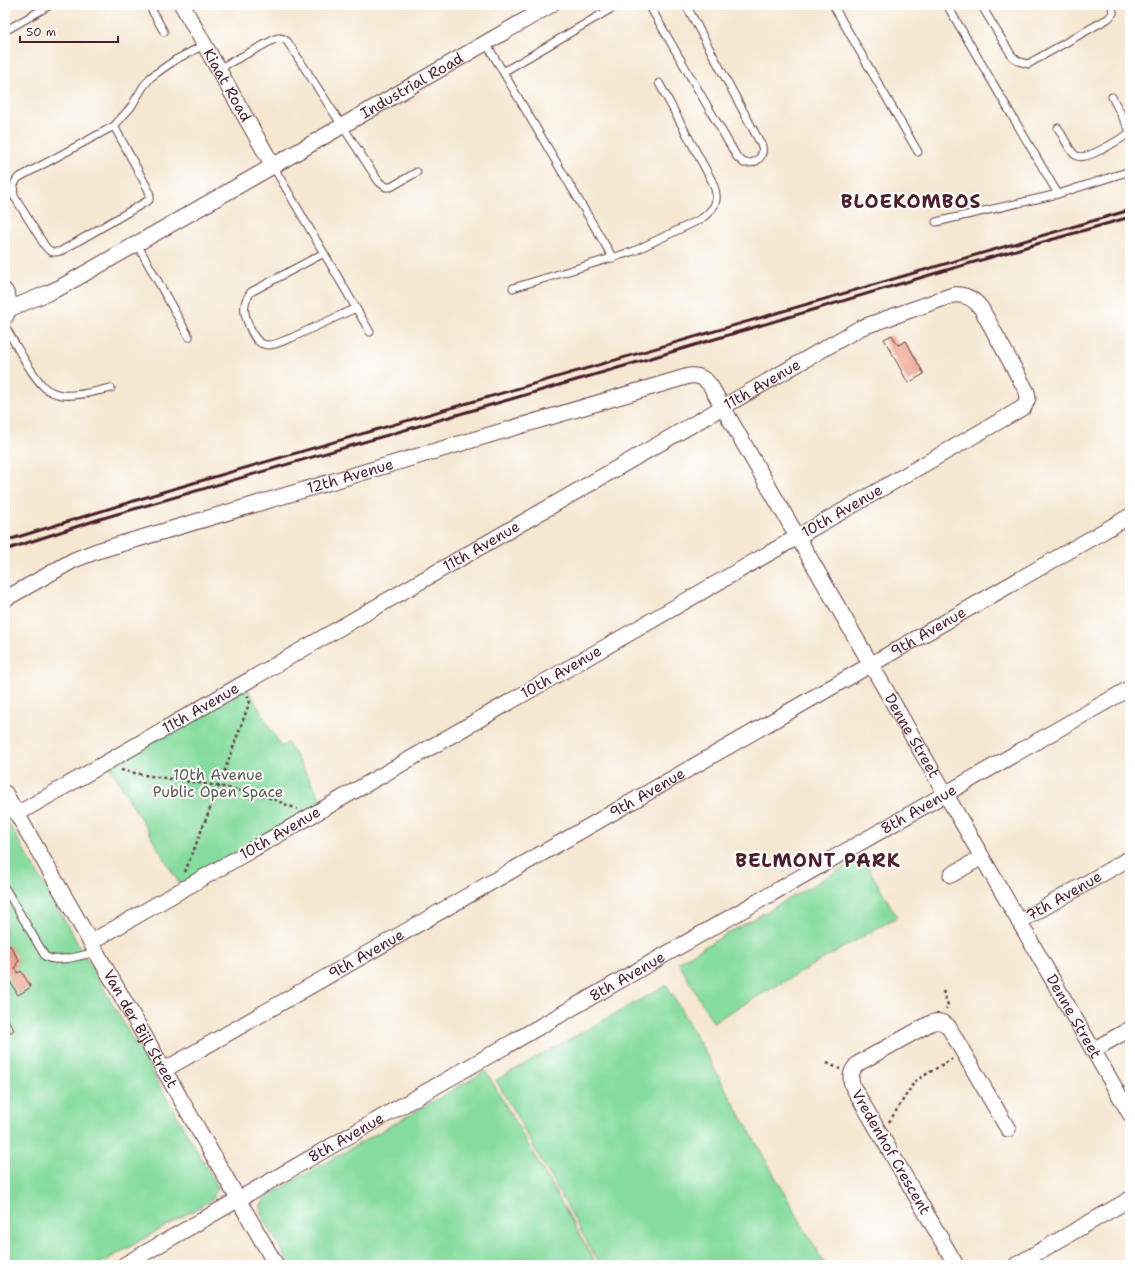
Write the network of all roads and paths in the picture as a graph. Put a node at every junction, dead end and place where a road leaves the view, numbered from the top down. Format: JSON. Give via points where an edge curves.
{"nodes":[{"id":1,"x":50,"y":5,"type":"edge"},
{"id":2,"x":149,"y":5,"type":"edge"},
{"id":3,"x":182,"y":5,"type":"edge"},
{"id":4,"x":551,"y":5,"type":"edge"},
{"id":5,"x":650,"y":5,"type":"edge"},
{"id":6,"x":686,"y":5,"type":"edge"},
{"id":7,"x":833,"y":5,"type":"edge"},
{"id":8,"x":947,"y":5,"type":"edge"},
{"id":9,"x":981,"y":5,"type":"edge"},
{"id":10,"x":1112,"y":5,"type":"edge"},
{"id":11,"x":614,"y":7,"type":"dead end"},
{"id":12,"x":5,"y":31,"type":"edge"},
{"id":13,"x":164,"y":32,"type":"dead end"},
{"id":14,"x":486,"y":43,"type":"junction"},
{"id":15,"x":204,"y":45,"type":"junction"},
{"id":16,"x":218,"y":69,"type":"junction"},
{"id":17,"x":503,"y":72,"type":"junction"},
{"id":18,"x":659,"y":83,"type":"dead end"},
{"id":19,"x":1112,"y":97,"type":"dead end"},
{"id":20,"x":114,"y":126,"type":"junction"},
{"id":21,"x":343,"y":126,"type":"junction"},
{"id":22,"x":1058,"y":128,"type":"dead end"},
{"id":23,"x":1130,"y":132,"type":"edge"},
{"id":24,"x":918,"y":152,"type":"dead end"},
{"id":25,"x":273,"y":166,"type":"junction"},
{"id":26,"x":1130,"y":171,"type":"edge"},
{"id":27,"x":417,"y":172,"type":"dead end"},
{"id":28,"x":1058,"y":194,"type":"junction"},
{"id":29,"x":936,"y":222,"type":"dead end"},
{"id":30,"x":137,"y":244,"type":"junction"},
{"id":31,"x":324,"y":253,"type":"junction"},
{"id":32,"x":613,"y":258,"type":"junction"},
{"id":33,"x":513,"y":288,"type":"dead end"},
{"id":34,"x":5,"y":291,"type":"edge"},
{"id":35,"x":356,"y":308,"type":"junction"},
{"id":36,"x":7,"y":313,"type":"edge"},
{"id":37,"x":5,"y":326,"type":"edge"},
{"id":38,"x":370,"y":332,"type":"dead end"},
{"id":39,"x":189,"y":337,"type":"dead end"},
{"id":40,"x":704,"y":378,"type":"joint"},
{"id":41,"x":111,"y":388,"type":"dead end"},
{"id":42,"x":1028,"y":398,"type":"joint"},
{"id":43,"x":723,"y":407,"type":"junction"},
{"id":44,"x":1130,"y":516,"type":"edge"},
{"id":45,"x":798,"y":537,"type":"junction"},
{"id":46,"x":5,"y":599,"type":"edge"},
{"id":47,"x":871,"y":664,"type":"junction"},
{"id":48,"x":241,"y":684,"type":"junction"},
{"id":49,"x":1130,"y":688,"type":"edge"},
{"id":50,"x":108,"y":761,"type":"junction"},
{"id":51,"x":219,"y":786,"type":"junction"},
{"id":52,"x":5,"y":792,"type":"edge"},
{"id":53,"x":945,"y":794,"type":"junction"},
{"id":54,"x":17,"y":814,"type":"junction"},
{"id":55,"x":307,"y":818,"type":"junction"},
{"id":56,"x":982,"y":857,"type":"junction"},
{"id":57,"x":1130,"y":858,"type":"edge"},
{"id":58,"x":951,"y":875,"type":"dead end"},
{"id":59,"x":5,"y":888,"type":"edge"},
{"id":60,"x":183,"y":889,"type":"junction"},
{"id":61,"x":1019,"y":922,"type":"junction"},
{"id":62,"x":94,"y":947,"type":"junction"},
{"id":63,"x":943,"y":991,"type":"dead end"},
{"id":64,"x":938,"y":1022,"type":"junction"},
{"id":65,"x":1130,"y":1029,"type":"edge"},
{"id":66,"x":1093,"y":1050,"type":"junction"},
{"id":67,"x":963,"y":1052,"type":"junction"},
{"id":68,"x":164,"y":1070,"type":"junction"},
{"id":69,"x":1130,"y":1114,"type":"edge"},
{"id":70,"x":1008,"y":1129,"type":"dead end"},
{"id":71,"x":882,"y":1134,"type":"junction"},
{"id":72,"x":238,"y":1199,"type":"junction"},
{"id":73,"x":1130,"y":1199,"type":"edge"},
{"id":74,"x":124,"y":1265,"type":"edge"},
{"id":75,"x":276,"y":1265,"type":"edge"},
{"id":76,"x":956,"y":1265,"type":"edge"},
{"id":77,"x":1016,"y":1265,"type":"edge"}],
"edges":[{"from":1,"to":12,"type":"lane"},
{"from":2,"to":13,"type":"lane"},
{"from":3,"to":15,"type":"street","name":"Kiaat Road"},
{"from":4,"to":14,"type":"street","name":"Industrial Road"},
{"from":5,"to":6,"type":"lane","via":[[737,157],[744,163],[752,163],[762,154],[762,146]]},
{"from":7,"to":24,"type":"lane"},
{"from":8,"to":28,"type":"lane"},
{"from":9,"to":10,"type":"lane","via":[[1012,56],[1028,64],[1109,18],[1113,13]]},
{"from":11,"to":17,"type":"lane"},
{"from":14,"to":17,"type":"lane"},
{"from":14,"to":21,"type":"street","name":"Industrial Road"},
{"from":15,"to":16,"type":"street","name":"Kiaat Road"},
{"from":15,"to":20,"type":"lane","via":[[170,63],[151,77],[131,107]]},
{"from":16,"to":21,"type":"lane","via":[[275,39],[284,38]]},
{"from":16,"to":25,"type":"street","name":"Kiaat Road"},
{"from":17,"to":32,"type":"lane"},
{"from":18,"to":32,"type":"lane","via":[[712,181],[717,199],[714,207],[701,219],[647,246]]},
{"from":19,"to":23,"type":"lane"},
{"from":20,"to":20,"type":"lane","via":[[148,189],[149,200],[61,251],[48,250],[14,196],[14,183],[18,178]]},
{"from":21,"to":25,"type":"street","name":"Industrial Road"},
{"from":21,"to":27,"type":"lane","via":[[382,185],[395,186]]},
{"from":22,"to":23,"type":"lane","via":[[1073,154],[1081,157],[1112,144]]},
{"from":25,"to":30,"type":"street","name":"Industrial Road"},
{"from":25,"to":31,"type":"lane"},
{"from":26,"to":28,"type":"lane"},
{"from":28,"to":29,"type":"lane"},
{"from":30,"to":36,"type":"street","name":"Industrial Road","via":[[48,294]]},
{"from":30,"to":39,"type":"lane"},
{"from":31,"to":35,"type":"lane"},
{"from":31,"to":35,"type":"lane","via":[[251,292],[244,305],[244,314],[251,332],[260,343],[274,344]]},
{"from":32,"to":33,"type":"lane"},
{"from":34,"to":36,"type":"street","via":[[9,302]]},
{"from":35,"to":38,"type":"lane"},
{"from":37,"to":41,"type":"lane","via":[[31,370],[45,388],[53,393],[63,396]]},
{"from":40,"to":43,"type":"street","name":"Denne Street"},
{"from":40,"to":46,"type":"street","name":"12th Avenue","via":[[689,376],[97,551],[74,560]]},
{"from":42,"to":43,"type":"street","name":"11th Avenue","via":[[1025,388],[977,303],[967,296],[953,295],[860,328]]},
{"from":42,"to":45,"type":"street","name":"10th Avenue","via":[[1024,407]]},
{"from":43,"to":45,"type":"street","name":"Denne Street"},
{"from":43,"to":48,"type":"street","name":"11th Avenue"},
{"from":44,"to":47,"type":"street","name":"9th Avenue"},
{"from":45,"to":47,"type":"street","name":"Denne Street"},
{"from":45,"to":55,"type":"street","name":"10th Avenue"},
{"from":47,"to":53,"type":"street","name":"Denne Street"},
{"from":47,"to":68,"type":"street","name":"9th Avenue"},
{"from":48,"to":50,"type":"street","name":"11th Avenue"},
{"from":48,"to":51,"type":"path","via":[[250,701]]},
{"from":49,"to":53,"type":"street","name":"8th Avenue"},
{"from":50,"to":51,"type":"path","via":[[116,769]]},
{"from":50,"to":54,"type":"street","name":"11th Avenue"},
{"from":51,"to":55,"type":"path","via":[[265,796],[303,812]]},
{"from":51,"to":60,"type":"path","via":[[181,881]]},
{"from":52,"to":54,"type":"street","name":"Van der Bijl Street"},
{"from":53,"to":56,"type":"street","name":"Denne Street"},
{"from":53,"to":72,"type":"street","name":"8th Avenue"},
{"from":54,"to":62,"type":"street","name":"Van der Bijl Street"},
{"from":55,"to":60,"type":"street","name":"10th Avenue"},
{"from":56,"to":58,"type":"street"},
{"from":56,"to":61,"type":"street","name":"Denne Street"},
{"from":57,"to":61,"type":"street","name":"7th Avenue"},
{"from":59,"to":62,"type":"lane","via":[[49,959],[58,960]]},
{"from":60,"to":62,"type":"street","name":"10th Avenue"},
{"from":61,"to":66,"type":"street","name":"Denne Street"},
{"from":62,"to":68,"type":"street","name":"Van der Bijl Street"},
{"from":63,"to":64,"type":"path","via":[[948,1005]]},
{"from":64,"to":67,"type":"street","via":[[948,1026]]},
{"from":64,"to":71,"type":"street","name":"Vredenhof Crescent","via":[[916,1031],[859,1063],[853,1070],[852,1083]]},
{"from":65,"to":66,"type":"street"},
{"from":66,"to":69,"type":"street","name":"Denne Street"},
{"from":67,"to":70,"type":"street"},
{"from":67,"to":71,"type":"path","via":[[915,1081]]},
{"from":68,"to":72,"type":"street","name":"Van der Bijl Street"},
{"from":71,"to":76,"type":"street","name":"Vredenhof Crescent"},
{"from":72,"to":74,"type":"street","name":"8th Avenue"},
{"from":72,"to":75,"type":"street","name":"Van der Bijl Street"},
{"from":73,"to":77,"type":"street"}]}
